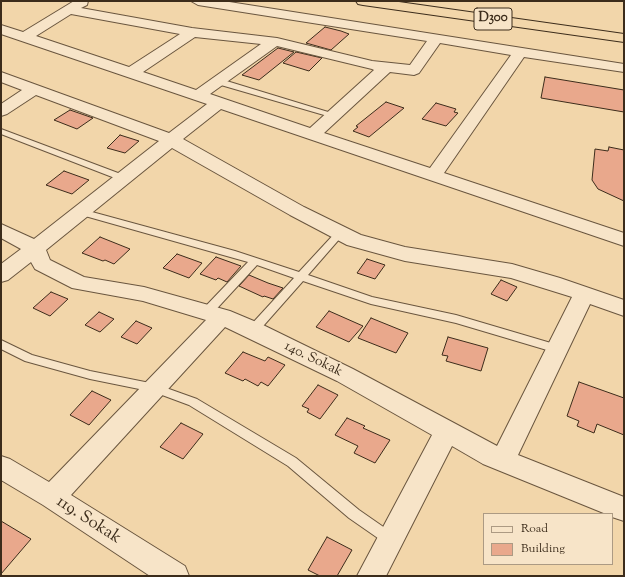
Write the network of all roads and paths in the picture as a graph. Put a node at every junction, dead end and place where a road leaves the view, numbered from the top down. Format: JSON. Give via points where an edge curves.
{"nodes":[{"id":1,"x":83,"y":1,"type":"edge"},
{"id":2,"x":198,"y":1,"type":"edge"},
{"id":3,"x":362,"y":1,"type":"edge"},
{"id":4,"x":450,"y":1,"type":"edge"},
{"id":5,"x":70,"y":10,"type":"junction"},
{"id":6,"x":624,"y":25,"type":"edge"},
{"id":7,"x":1,"y":29,"type":"edge"},
{"id":8,"x":192,"y":32,"type":"junction"},
{"id":9,"x":24,"y":36,"type":"junction"},
{"id":10,"x":624,"y":38,"type":"edge"},
{"id":11,"x":436,"y":39,"type":"junction"},
{"id":12,"x":274,"y":42,"type":"junction"},
{"id":13,"x":519,"y":53,"type":"junction"},
{"id":14,"x":386,"y":67,"type":"junction"},
{"id":15,"x":624,"y":68,"type":"edge"},
{"id":16,"x":131,"y":73,"type":"junction"},
{"id":17,"x":1,"y":77,"type":"edge"},
{"id":18,"x":217,"y":81,"type":"junction"},
{"id":19,"x":35,"y":89,"type":"junction"},
{"id":20,"x":197,"y":96,"type":"junction"},
{"id":21,"x":218,"y":103,"type":"junction"},
{"id":22,"x":1,"y":111,"type":"edge"},
{"id":23,"x":334,"y":115,"type":"junction"},
{"id":24,"x":1,"y":131,"type":"edge"},
{"id":25,"x":312,"y":135,"type":"junction"},
{"id":26,"x":171,"y":140,"type":"junction"},
{"id":27,"x":433,"y":176,"type":"junction"},
{"id":28,"x":123,"y":178,"type":"junction"},
{"id":29,"x":81,"y":212,"type":"junction"},
{"id":30,"x":1,"y":230,"type":"edge"},
{"id":31,"x":339,"y":234,"type":"junction"},
{"id":32,"x":624,"y":240,"type":"edge"},
{"id":33,"x":35,"y":248,"type":"junction"},
{"id":34,"x":255,"y":261,"type":"junction"},
{"id":35,"x":1,"y":275,"type":"edge"},
{"id":36,"x":301,"y":277,"type":"junction"},
{"id":37,"x":584,"y":294,"type":"junction"},
{"id":38,"x":624,"y":308,"type":"edge"},
{"id":39,"x":214,"y":315,"type":"junction"},
{"id":40,"x":253,"y":330,"type":"junction"},
{"id":41,"x":1,"y":344,"type":"edge"},
{"id":42,"x":557,"y":349,"type":"junction"},
{"id":43,"x":155,"y":388,"type":"junction"},
{"id":44,"x":447,"y":432,"type":"junction"},
{"id":45,"x":503,"y":460,"type":"junction"},
{"id":46,"x":1,"y":467,"type":"edge"},
{"id":47,"x":52,"y":497,"type":"junction"},
{"id":48,"x":624,"y":509,"type":"edge"},
{"id":49,"x":390,"y":539,"type":"junction"},
{"id":50,"x":164,"y":573,"type":"edge"},
{"id":51,"x":371,"y":576,"type":"edge"}],
"edges":[{"from":1,"to":5,"type":"street"},
{"from":2,"to":11,"type":"street"},
{"from":3,"to":10,"type":"highway","number":"D300"},
{"from":4,"to":6,"type":"highway","number":"D300"},
{"from":5,"to":8,"type":"street"},
{"from":5,"to":9,"type":"street"},
{"from":7,"to":9,"type":"street"},
{"from":8,"to":12,"type":"street"},
{"from":8,"to":16,"type":"street"},
{"from":9,"to":16,"type":"street"},
{"from":11,"to":13,"type":"street"},
{"from":11,"to":14,"type":"street","via":[[414,70]]},
{"from":12,"to":14,"type":"street"},
{"from":12,"to":18,"type":"street"},
{"from":13,"to":15,"type":"street"},
{"from":13,"to":27,"type":"street"},
{"from":14,"to":23,"type":"street"},
{"from":16,"to":20,"type":"street"},
{"from":17,"to":19,"type":"street"},
{"from":18,"to":20,"type":"street"},
{"from":18,"to":23,"type":"lane"},
{"from":19,"to":22,"type":"street"},
{"from":19,"to":26,"type":"street"},
{"from":20,"to":21,"type":"street"},
{"from":21,"to":25,"type":"street"},
{"from":21,"to":26,"type":"street"},
{"from":23,"to":25,"type":"street"},
{"from":24,"to":28,"type":"lane"},
{"from":25,"to":27,"type":"street"},
{"from":26,"to":28,"type":"street"},
{"from":26,"to":31,"type":"street"},
{"from":27,"to":32,"type":"street"},
{"from":28,"to":29,"type":"street"},
{"from":29,"to":33,"type":"street"},
{"from":29,"to":34,"type":"lane"},
{"from":30,"to":33,"type":"street"},
{"from":31,"to":36,"type":"lane"},
{"from":31,"to":37,"type":"street","via":[[405,254],[512,271]]},
{"from":33,"to":35,"type":"street"},
{"from":33,"to":39,"type":"street","name":"140. Sokak","via":[[42,264],[79,283],[144,294]]},
{"from":34,"to":36,"type":"lane"},
{"from":34,"to":39,"type":"lane"},
{"from":36,"to":40,"type":"lane"},
{"from":36,"to":42,"type":"lane","via":[[371,300],[456,319]]},
{"from":37,"to":38,"type":"street"},
{"from":37,"to":42,"type":"street"},
{"from":39,"to":40,"type":"street","name":"140. Sokak"},
{"from":39,"to":43,"type":"street"},
{"from":40,"to":44,"type":"street","name":"140. Sokak","via":[[345,375]]},
{"from":41,"to":43,"type":"lane","via":[[28,358],[90,375]]},
{"from":42,"to":45,"type":"street"},
{"from":43,"to":47,"type":"street"},
{"from":43,"to":49,"type":"lane","via":[[193,402],[292,462],[354,514]]},
{"from":44,"to":45,"type":"street","name":"140. Sokak"},
{"from":44,"to":49,"type":"street"},
{"from":45,"to":48,"type":"street","name":"140. Sokak"},
{"from":46,"to":47,"type":"street","name":"119. Sokak"},
{"from":47,"to":50,"type":"street","name":"119. Sokak"},
{"from":49,"to":51,"type":"street"}]}
